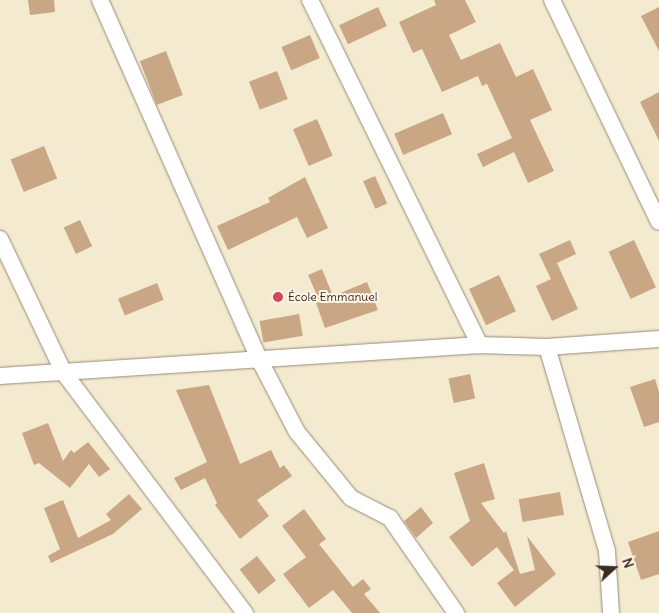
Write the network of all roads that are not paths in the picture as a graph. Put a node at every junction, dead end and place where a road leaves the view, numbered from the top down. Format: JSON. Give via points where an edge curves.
{"nodes":[{"id":1,"x":100,"y":0,"type":"edge"},
{"id":2,"x":310,"y":0,"type":"edge"},
{"id":3,"x":552,"y":0,"type":"edge"},
{"id":4,"x":659,"y":222,"type":"edge"},
{"id":5,"x":0,"y":239,"type":"edge"},
{"id":6,"x":659,"y":339,"type":"edge"},
{"id":7,"x":480,"y":345,"type":"junction"},
{"id":8,"x":547,"y":347,"type":"junction"},
{"id":9,"x":260,"y":361,"type":"junction"},
{"id":10,"x":64,"y":373,"type":"junction"},
{"id":11,"x":0,"y":376,"type":"edge"},
{"id":12,"x":245,"y":613,"type":"edge"},
{"id":13,"x":456,"y":613,"type":"edge"},
{"id":14,"x":611,"y":613,"type":"edge"}],
"edges":[{"from":1,"to":9,"type":"street"},
{"from":2,"to":7,"type":"street"},
{"from":3,"to":4,"type":"street"},
{"from":5,"to":10,"type":"street"},
{"from":6,"to":8,"type":"street"},
{"from":7,"to":8,"type":"street"},
{"from":7,"to":9,"type":"street"},
{"from":8,"to":14,"type":"street","via":[[607,551]]},
{"from":9,"to":10,"type":"street"},
{"from":9,"to":13,"type":"street","via":[[297,432],[351,498],[390,518]]},
{"from":10,"to":11,"type":"street"},
{"from":10,"to":12,"type":"street"}]}
